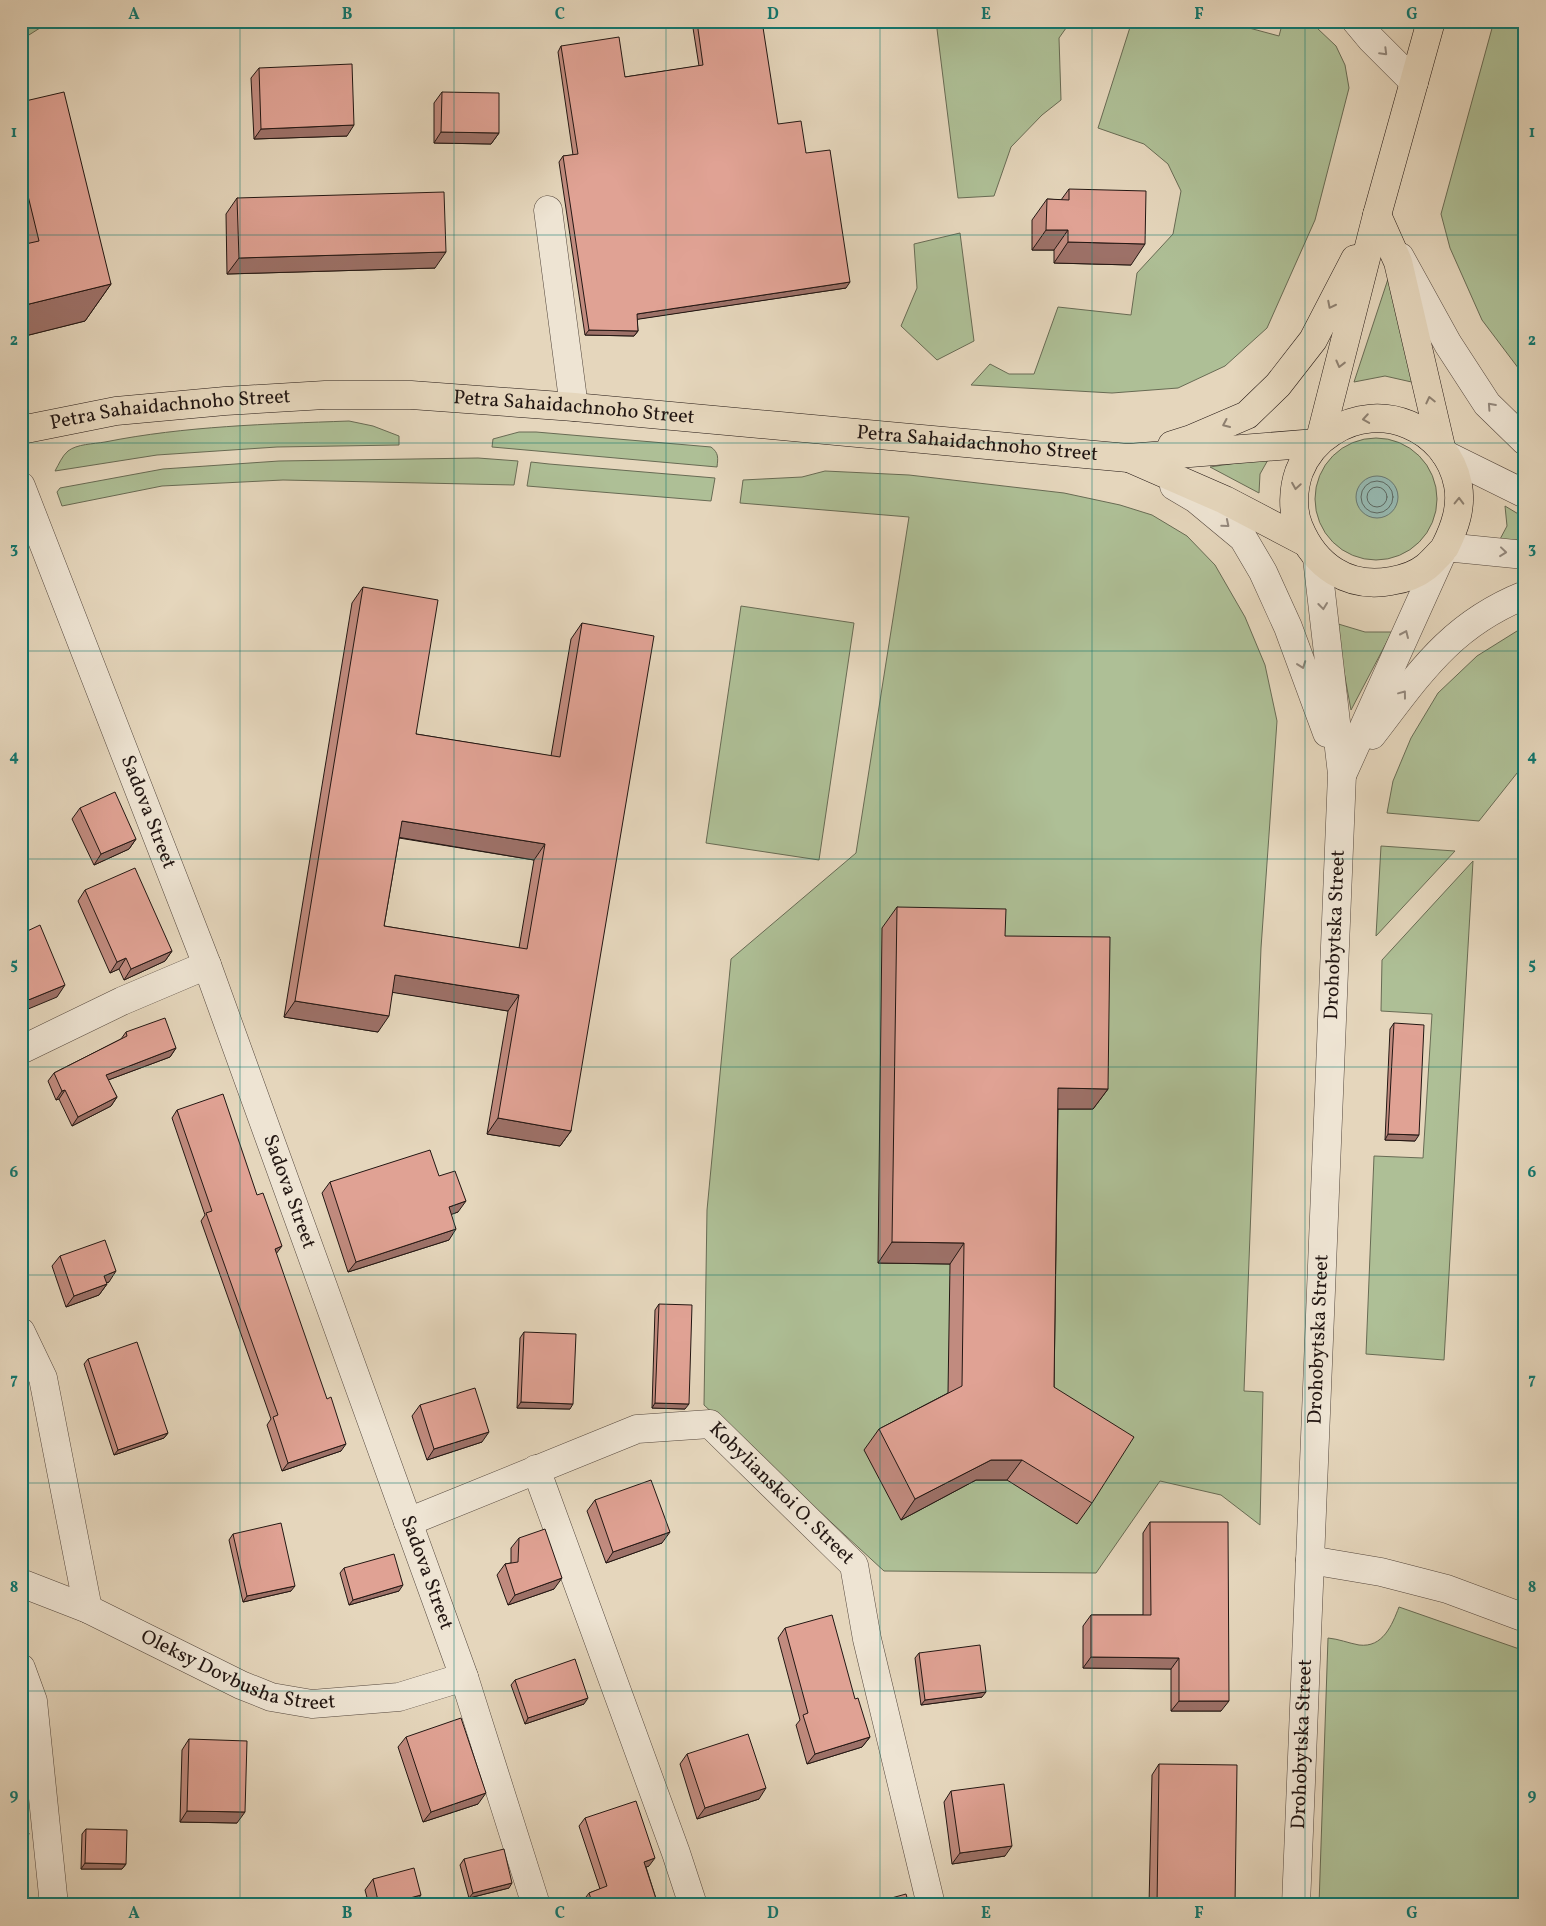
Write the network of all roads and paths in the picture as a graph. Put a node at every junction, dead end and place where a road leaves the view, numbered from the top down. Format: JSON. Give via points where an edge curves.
{"nodes":[{"id":1,"x":1356,"y":21,"type":"edge"},
{"id":2,"x":1431,"y":21,"type":"edge"},
{"id":3,"x":1414,"y":82,"type":"junction"},
{"id":4,"x":548,"y":210,"type":"dead end"},
{"id":5,"x":1377,"y":215,"type":"junction"},
{"id":6,"x":574,"y":407,"type":"junction"},
{"id":7,"x":21,"y":430,"type":"edge"},
{"id":8,"x":1318,"y":441,"type":"junction"},
{"id":9,"x":1525,"y":441,"type":"edge"},
{"id":10,"x":1444,"y":451,"type":"junction"},
{"id":11,"x":1128,"y":458,"type":"junction"},
{"id":12,"x":21,"y":486,"type":"edge"},
{"id":13,"x":1525,"y":494,"type":"edge"},
{"id":14,"x":1444,"y":549,"type":"junction"},
{"id":15,"x":1311,"y":550,"type":"junction"},
{"id":16,"x":1525,"y":555,"type":"edge"},
{"id":17,"x":1525,"y":595,"type":"edge"},
{"id":18,"x":1342,"y":774,"type":"junction"},
{"id":19,"x":207,"y":965,"type":"junction"},
{"id":20,"x":21,"y":1050,"type":"edge"},
{"id":21,"x":21,"y":1332,"type":"edge"},
{"id":22,"x":536,"y":1469,"type":"junction"},
{"id":23,"x":408,"y":1522,"type":"junction"},
{"id":24,"x":1310,"y":1560,"type":"junction"},
{"id":25,"x":21,"y":1583,"type":"edge"},
{"id":26,"x":88,"y":1609,"type":"junction"},
{"id":27,"x":1525,"y":1618,"type":"edge"},
{"id":28,"x":21,"y":1668,"type":"edge"},
{"id":29,"x":464,"y":1677,"type":"junction"},
{"id":30,"x":54,"y":1905,"type":"edge"},
{"id":31,"x":536,"y":1905,"type":"edge"},
{"id":32,"x":693,"y":1905,"type":"edge"},
{"id":33,"x":930,"y":1905,"type":"edge"},
{"id":34,"x":1296,"y":1905,"type":"edge"}],
"edges":[{"from":1,"to":3,"type":"street","one_way":true},
{"from":2,"to":3,"type":"main road"},
{"from":3,"to":5,"type":"main road"},
{"from":4,"to":6,"type":"street"},
{"from":5,"to":8,"type":"main road","one_way":true},
{"from":9,"to":5,"type":"street","one_way":true,"via":[[1487,404],[1453,351]]},
{"from":10,"to":5,"type":"main road","one_way":true,"via":[[1398,262]]},
{"from":5,"to":11,"type":"main road","one_way":true,"via":[[1313,340],[1278,385],[1247,414],[1191,440]]},
{"from":6,"to":7,"type":"main road","name":"Petra Sahaidachnoho Street","via":[[411,395],[325,395],[116,412]]},
{"from":6,"to":11,"type":"main road","name":"Petra Sahaidachnoho Street"},
{"from":10,"to":8,"type":"main road","one_way":true,"via":[[1420,430],[1395,419],[1369,418],[1343,425]]},
{"from":8,"to":11,"type":"main road"},
{"from":8,"to":15,"type":"main road","one_way":true,"via":[[1304,460],[1296,480],[1294,502],[1296,522]]},
{"from":10,"to":13,"type":"street"},
{"from":14,"to":10,"type":"main road","one_way":true,"via":[[1458,517],[1459,501],[1458,485]]},
{"from":11,"to":15,"type":"main road","via":[[1225,500]]},
{"from":11,"to":18,"type":"street","one_way":true,"via":[[1196,499],[1243,538],[1264,572],[1288,627]]},
{"from":12,"to":19,"type":"street","name":"Sadova Street"},
{"from":14,"to":15,"type":"main road","via":[[1426,567],[1405,578],[1382,583],[1367,583],[1340,575]]},
{"from":14,"to":16,"type":"street","one_way":true},
{"from":18,"to":14,"type":"street","one_way":true},
{"from":15,"to":18,"type":"street","one_way":true},
{"from":18,"to":17,"type":"street","one_way":true,"via":[[1427,662],[1457,633],[1502,604]]},
{"from":18,"to":24,"type":"street","name":"Drohobytska Street"},
{"from":19,"to":20,"type":"street","via":[[122,1001]]},
{"from":19,"to":23,"type":"street","name":"Sadova Street"},
{"from":21,"to":26,"type":"street","via":[[43,1378]]},
{"from":22,"to":23,"type":"street","name":"Kobylianskoi O. Street"},
{"from":22,"to":32,"type":"street"},
{"from":22,"to":33,"type":"street","name":"Kobylianskoi O. Street","via":[[637,1429],[710,1424],[854,1565],[867,1639]]},
{"from":23,"to":29,"type":"street","name":"Sadova Street"},
{"from":24,"to":27,"type":"street","via":[[1381,1572],[1447,1589]]},
{"from":24,"to":34,"type":"street","name":"Drohobytska Street"},
{"from":25,"to":26,"type":"street","name":"Oleksy Dovbusha Street"},
{"from":26,"to":29,"type":"street","name":"Oleksy Dovbusha Street","via":[[271,1697],[312,1704],[399,1697]]},
{"from":28,"to":30,"type":"street","via":[[33,1701]]},
{"from":29,"to":31,"type":"street","name":"Sadova Street"}]}
